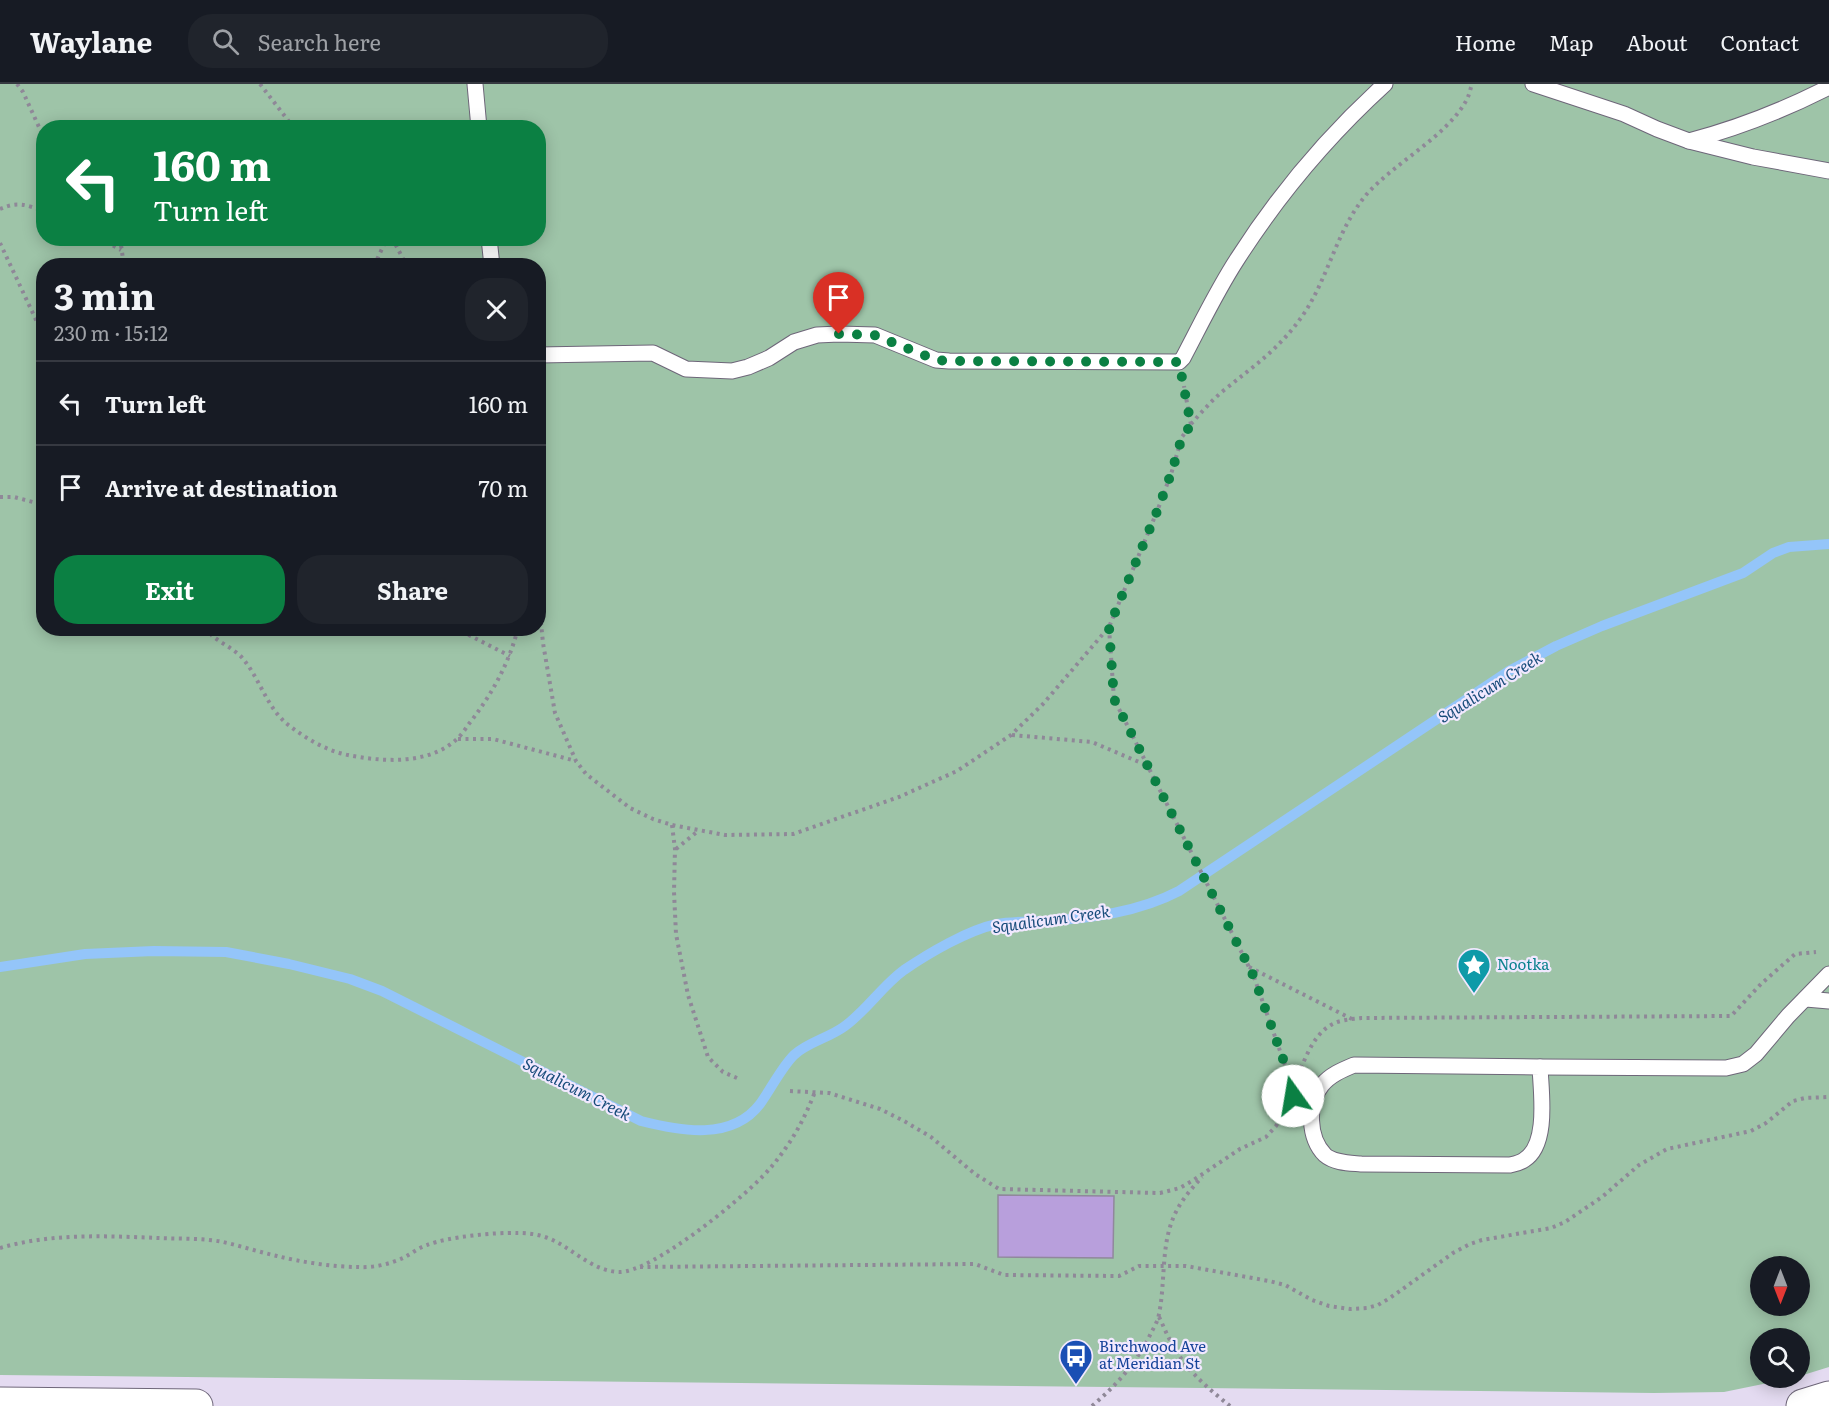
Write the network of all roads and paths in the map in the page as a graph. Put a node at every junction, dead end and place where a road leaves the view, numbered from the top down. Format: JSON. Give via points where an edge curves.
{"nodes":[{"id":1,"x":17,"y":84,"type":"edge"},
{"id":2,"x":260,"y":84,"type":"edge"},
{"id":3,"x":475,"y":84,"type":"edge"},
{"id":4,"x":1384,"y":84,"type":"edge"},
{"id":5,"x":1472,"y":84,"type":"edge"},
{"id":6,"x":1533,"y":84,"type":"edge"},
{"id":7,"x":1829,"y":87,"type":"edge"},
{"id":8,"x":36,"y":120,"type":"edge"},
{"id":9,"x":288,"y":120,"type":"edge"},
{"id":10,"x":478,"y":120,"type":"edge"},
{"id":11,"x":1689,"y":141,"type":"junction"},
{"id":12,"x":1829,"y":171,"type":"edge"},
{"id":13,"x":0,"y":209,"type":"edge"},
{"id":14,"x":36,"y":209,"type":"edge"},
{"id":15,"x":0,"y":243,"type":"edge"},
{"id":16,"x":115,"y":246,"type":"edge"},
{"id":17,"x":121,"y":246,"type":"edge"},
{"id":18,"x":122,"y":250,"type":"junction"},
{"id":19,"x":123,"y":258,"type":"edge"},
{"id":20,"x":36,"y":320,"type":"edge"},
{"id":21,"x":546,"y":355,"type":"edge"},
{"id":22,"x":1179,"y":362,"type":"junction"},
{"id":23,"x":1191,"y":425,"type":"junction"},
{"id":24,"x":0,"y":496,"type":"edge"},
{"id":25,"x":36,"y":503,"type":"edge"},
{"id":26,"x":1109,"y":627,"type":"junction"},
{"id":27,"x":214,"y":636,"type":"edge"},
{"id":28,"x":471,"y":636,"type":"edge"},
{"id":29,"x":516,"y":636,"type":"edge"},
{"id":30,"x":542,"y":636,"type":"edge"},
{"id":31,"x":510,"y":656,"type":"junction"},
{"id":32,"x":1011,"y":735,"type":"junction"},
{"id":33,"x":457,"y":739,"type":"junction"},
{"id":34,"x":576,"y":761,"type":"junction"},
{"id":35,"x":1147,"y":765,"type":"junction"},
{"id":36,"x":672,"y":825,"type":"junction"},
{"id":37,"x":698,"y":831,"type":"junction"},
{"id":38,"x":675,"y":849,"type":"junction"},
{"id":39,"x":1818,"y":951,"type":"dead end"},
{"id":40,"x":1249,"y":966,"type":"junction"},
{"id":41,"x":1829,"y":974,"type":"edge"},
{"id":42,"x":1806,"y":999,"type":"junction"},
{"id":43,"x":1829,"y":1001,"type":"edge"},
{"id":44,"x":1353,"y":1019,"type":"junction"},
{"id":45,"x":1540,"y":1067,"type":"junction"},
{"id":46,"x":1300,"y":1069,"type":"dead end"},
{"id":47,"x":737,"y":1078,"type":"dead end"},
{"id":48,"x":1297,"y":1079,"type":"dead end"},
{"id":49,"x":790,"y":1091,"type":"dead end"},
{"id":50,"x":815,"y":1092,"type":"junction"},
{"id":51,"x":1829,"y":1097,"type":"edge"},
{"id":52,"x":1288,"y":1106,"type":"dead end"},
{"id":53,"x":1204,"y":1174,"type":"junction"},
{"id":54,"x":0,"y":1248,"type":"edge"},
{"id":55,"x":1164,"y":1265,"type":"junction"},
{"id":56,"x":640,"y":1267,"type":"junction"},
{"id":57,"x":1159,"y":1316,"type":"junction"},
{"id":58,"x":1829,"y":1398,"type":"edge"},
{"id":59,"x":0,"y":1404,"type":"edge"},
{"id":60,"x":196,"y":1406,"type":"edge"},
{"id":61,"x":1092,"y":1406,"type":"edge"},
{"id":62,"x":1230,"y":1406,"type":"edge"},
{"id":63,"x":1803,"y":1406,"type":"edge"}],
"edges":[{"from":1,"to":8,"type":"path"},
{"from":2,"to":9,"type":"path"},
{"from":3,"to":10,"type":"lane"},
{"from":4,"to":22,"type":"lane","via":[[1316,153],[1276,203],[1237,258]]},
{"from":5,"to":23,"type":"path","via":[[1467,100],[1446,125],[1382,179],[1356,208],[1318,290],[1287,336],[1269,356],[1221,393]]},
{"from":6,"to":11,"type":"lane","via":[[1624,114]]},
{"from":7,"to":11,"type":"lane","via":[[1757,119]]},
{"from":11,"to":12,"type":"lane"},
{"from":13,"to":14,"type":"path","via":[[10,204]]},
{"from":15,"to":20,"type":"path"},
{"from":16,"to":18,"type":"path"},
{"from":17,"to":18,"type":"path"},
{"from":18,"to":19,"type":"path"},
{"from":21,"to":22,"type":"lane","via":[[653,353],[687,369],[732,371],[748,368],[794,342],[839,334],[874,335],[936,360]]},
{"from":22,"to":23,"type":"path"},
{"from":23,"to":26,"type":"path","via":[[1182,437],[1158,509]]},
{"from":24,"to":25,"type":"path"},
{"from":26,"to":32,"type":"path"},
{"from":26,"to":35,"type":"path","via":[[1114,699]]},
{"from":27,"to":33,"type":"path","via":[[243,658],[288,725],[314,743],[346,755],[412,759],[440,750]]},
{"from":28,"to":31,"type":"path"},
{"from":29,"to":31,"type":"path"},
{"from":30,"to":34,"type":"path","via":[[555,713]]},
{"from":31,"to":33,"type":"path","via":[[481,710]]},
{"from":32,"to":35,"type":"path","via":[[1092,742]]},
{"from":32,"to":37,"type":"path","via":[[957,771],[899,797],[793,834],[725,835]]},
{"from":33,"to":34,"type":"path","via":[[493,739]]},
{"from":34,"to":36,"type":"path","via":[[586,774],[630,808]]},
{"from":35,"to":40,"type":"path"},
{"from":36,"to":37,"type":"path"},
{"from":36,"to":38,"type":"path"},
{"from":37,"to":38,"type":"path"},
{"from":38,"to":47,"type":"path","via":[[676,934],[688,995],[708,1057],[723,1072]]},
{"from":39,"to":44,"type":"path","via":[[1795,954],[1731,1016]]},
{"from":40,"to":44,"type":"path"},
{"from":40,"to":48,"type":"path","via":[[1294,1090]]},
{"from":41,"to":42,"type":"lane"},
{"from":42,"to":43,"type":"lane"},
{"from":42,"to":45,"type":"lane","via":[[1743,1064],[1726,1068]]},
{"from":44,"to":46,"type":"path","via":[[1323,1030]]},
{"from":45,"to":45,"type":"lane","via":[[1354,1065],[1334,1074],[1321,1086],[1312,1105],[1311,1126],[1316,1143],[1326,1156],[1361,1164],[1510,1165],[1525,1160],[1536,1148],[1541,1128]]},
{"from":49,"to":50,"type":"path"},
{"from":50,"to":53,"type":"path","via":[[853,1099],[904,1121],[999,1189],[1160,1193],[1180,1188]]},
{"from":50,"to":56,"type":"path","via":[[800,1126],[761,1179],[688,1238]]},
{"from":51,"to":55,"type":"path","via":[[1794,1101],[1751,1131],[1667,1149],[1639,1165],[1565,1222],[1470,1244],[1390,1298],[1367,1308],[1329,1306],[1269,1281]]},
{"from":52,"to":53,"type":"path","via":[[1266,1137],[1240,1149]]},
{"from":53,"to":55,"type":"path","via":[[1177,1209]]},
{"from":54,"to":56,"type":"path","via":[[78,1237],[199,1240],[292,1260],[361,1267],[402,1258],[439,1242],[517,1233],[546,1237],[603,1269],[619,1272]]},
{"from":55,"to":56,"type":"path","via":[[1139,1266],[1119,1276],[1004,1275],[980,1264]]},
{"from":55,"to":57,"type":"path"},
{"from":57,"to":61,"type":"path","via":[[1129,1370]]},
{"from":57,"to":62,"type":"path","via":[[1174,1348],[1192,1372]]},
{"from":58,"to":63,"type":"street"},
{"from":59,"to":60,"type":"street"}]}
